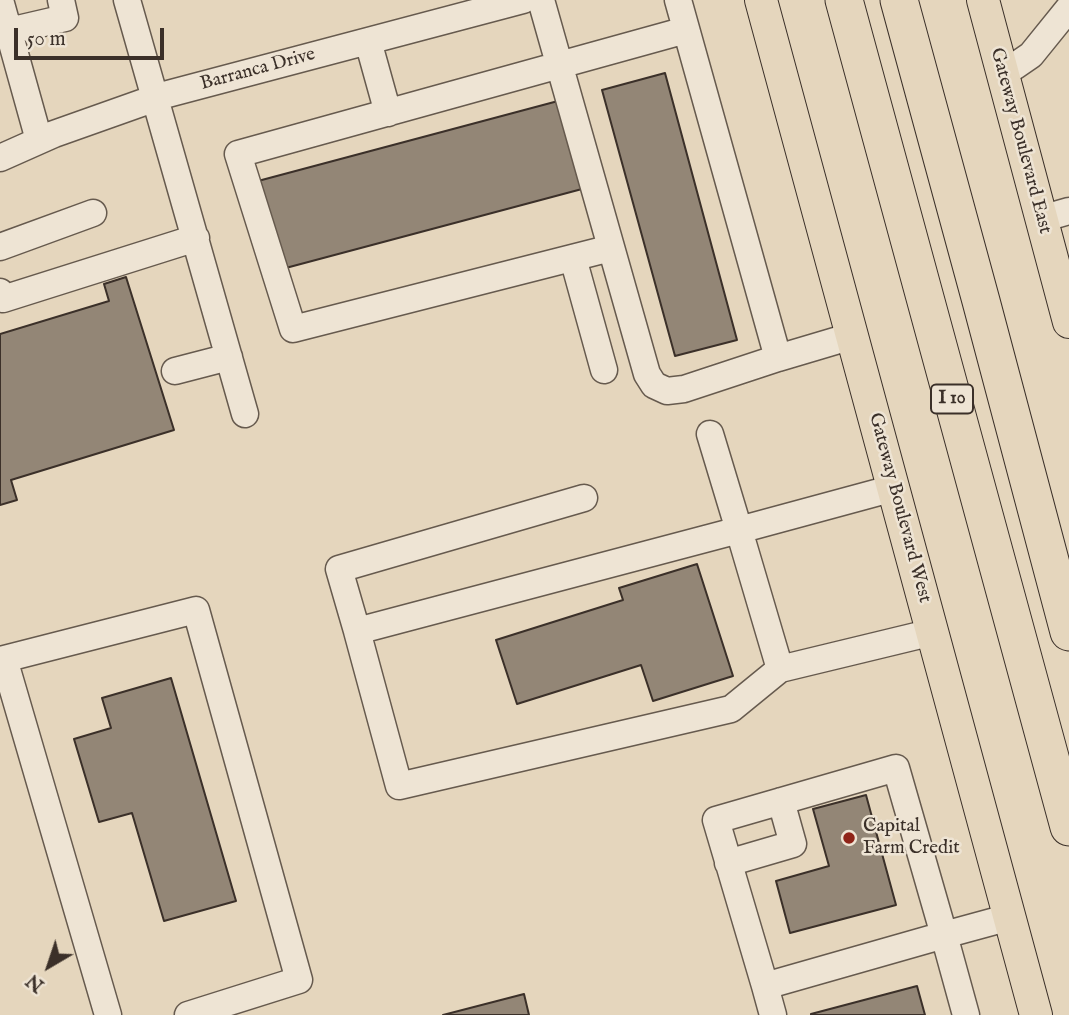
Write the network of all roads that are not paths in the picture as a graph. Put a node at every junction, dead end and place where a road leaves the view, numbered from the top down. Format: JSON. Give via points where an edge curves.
{"nodes":[{"id":1,"x":0,"y":0,"type":"edge"},
{"id":2,"x":61,"y":0,"type":"edge"},
{"id":3,"x":127,"y":0,"type":"edge"},
{"id":4,"x":523,"y":0,"type":"edge"},
{"id":5,"x":541,"y":0,"type":"edge"},
{"id":6,"x":678,"y":0,"type":"edge"},
{"id":7,"x":761,"y":0,"type":"edge"},
{"id":8,"x":844,"y":0,"type":"edge"},
{"id":9,"x":898,"y":0,"type":"edge"},
{"id":10,"x":925,"y":0,"type":"edge"},
{"id":11,"x":983,"y":0,"type":"edge"},
{"id":12,"x":1069,"y":8,"type":"edge"},
{"id":13,"x":687,"y":30,"type":"junction"},
{"id":14,"x":9,"y":31,"type":"junction"},
{"id":15,"x":368,"y":41,"type":"junction"},
{"id":16,"x":560,"y":65,"type":"junction"},
{"id":17,"x":1002,"y":73,"type":"junction"},
{"id":18,"x":155,"y":98,"type":"junction"},
{"id":19,"x":387,"y":113,"type":"junction"},
{"id":20,"x":39,"y":141,"type":"junction"},
{"id":21,"x":0,"y":158,"type":"edge"},
{"id":22,"x":93,"y":213,"type":"dead end"},
{"id":23,"x":1055,"y":215,"type":"edge"},
{"id":24,"x":196,"y":238,"type":"junction"},
{"id":25,"x":0,"y":247,"type":"edge"},
{"id":26,"x":611,"y":248,"type":"junction"},
{"id":27,"x":573,"y":258,"type":"junction"},
{"id":28,"x":1,"y":297,"type":"edge"},
{"id":29,"x":981,"y":300,"type":"junction"},
{"id":30,"x":1069,"y":322,"type":"edge"},
{"id":31,"x":852,"y":336,"type":"junction"},
{"id":32,"x":229,"y":357,"type":"junction"},
{"id":33,"x":778,"y":358,"type":"junction"},
{"id":34,"x":604,"y":370,"type":"dead end"},
{"id":35,"x":175,"y":371,"type":"dead end"},
{"id":36,"x":246,"y":414,"type":"dead end"},
{"id":37,"x":710,"y":434,"type":"dead end"},
{"id":38,"x":894,"y":488,"type":"junction"},
{"id":39,"x":584,"y":498,"type":"dead end"},
{"id":40,"x":739,"y":530,"type":"junction"},
{"id":41,"x":357,"y":631,"type":"junction"},
{"id":42,"x":933,"y":632,"type":"junction"},
{"id":43,"x":1069,"y":632,"type":"edge"},
{"id":44,"x":780,"y":669,"type":"junction"},
{"id":45,"x":781,"y":801,"type":"junction"},
{"id":46,"x":1065,"y":812,"type":"edge"},
{"id":47,"x":1069,"y":854,"type":"edge"},
{"id":48,"x":728,"y":863,"type":"junction"},
{"id":49,"x":1010,"y":917,"type":"junction"},
{"id":50,"x":944,"y":934,"type":"junction"},
{"id":51,"x":765,"y":986,"type":"junction"},
{"id":52,"x":108,"y":1015,"type":"edge"},
{"id":53,"x":188,"y":1015,"type":"edge"},
{"id":54,"x":773,"y":1015,"type":"edge"},
{"id":55,"x":966,"y":1015,"type":"edge"},
{"id":56,"x":1037,"y":1015,"type":"edge"}],
"edges":[{"from":1,"to":14,"type":"street"},
{"from":2,"to":14,"type":"street","via":[[65,18]]},
{"from":3,"to":18,"type":"street"},
{"from":4,"to":15,"type":"street","name":"Barranca Drive"},
{"from":5,"to":16,"type":"street"},
{"from":6,"to":13,"type":"street"},
{"from":7,"to":31,"type":"main road","name":"Gateway Boulevard West"},
{"from":8,"to":46,"type":"highway","number":"I 10"},
{"from":9,"to":29,"type":"highway"},
{"from":10,"to":29,"type":"highway","via":[[969,162]]},
{"from":11,"to":17,"type":"main road","name":"Gateway Boulevard East"},
{"from":12,"to":17,"type":"street","via":[[1031,55]]},
{"from":13,"to":16,"type":"street"},
{"from":13,"to":33,"type":"street"},
{"from":14,"to":20,"type":"street"},
{"from":15,"to":18,"type":"street","name":"Barranca Drive"},
{"from":15,"to":19,"type":"street"},
{"from":16,"to":19,"type":"street"},
{"from":16,"to":26,"type":"street"},
{"from":17,"to":23,"type":"main road","name":"Gateway Boulevard East"},
{"from":18,"to":20,"type":"street","name":"Barranca Drive"},
{"from":18,"to":24,"type":"street"},
{"from":19,"to":27,"type":"street","via":[[237,154],[293,330]]},
{"from":20,"to":21,"type":"street","name":"Barranca Drive"},
{"from":22,"to":25,"type":"street"},
{"from":23,"to":30,"type":"main road","name":"Gateway Boulevard East"},
{"from":24,"to":28,"type":"street"},
{"from":24,"to":32,"type":"street"},
{"from":26,"to":27,"type":"street"},
{"from":26,"to":33,"type":"street","via":[[654,385],[667,391],[684,389]]},
{"from":27,"to":34,"type":"street"},
{"from":29,"to":43,"type":"highway"},
{"from":31,"to":33,"type":"street"},
{"from":31,"to":38,"type":"main road","name":"Gateway Boulevard West"},
{"from":32,"to":35,"type":"street"},
{"from":32,"to":36,"type":"street"},
{"from":37,"to":40,"type":"street"},
{"from":38,"to":40,"type":"street"},
{"from":38,"to":42,"type":"main road","name":"Gateway Boulevard West"},
{"from":39,"to":41,"type":"street","via":[[339,569]]},
{"from":40,"to":41,"type":"street"},
{"from":40,"to":44,"type":"street"},
{"from":41,"to":44,"type":"street","via":[[399,786],[731,709]]},
{"from":42,"to":44,"type":"street"},
{"from":42,"to":49,"type":"main road","name":"Gateway Boulevard West"},
{"from":45,"to":48,"type":"street","via":[[716,820]]},
{"from":45,"to":48,"type":"street","via":[[793,844]]},
{"from":45,"to":50,"type":"street","via":[[896,768]]},
{"from":46,"to":47,"type":"highway"},
{"from":48,"to":51,"type":"street"},
{"from":49,"to":50,"type":"street"},
{"from":49,"to":56,"type":"main road","name":"Gateway Boulevard West"},
{"from":50,"to":51,"type":"street"},
{"from":50,"to":55,"type":"street"},
{"from":51,"to":54,"type":"street"},
{"from":52,"to":53,"type":"street","via":[[4,659],[196,610],[299,981]]}]}
